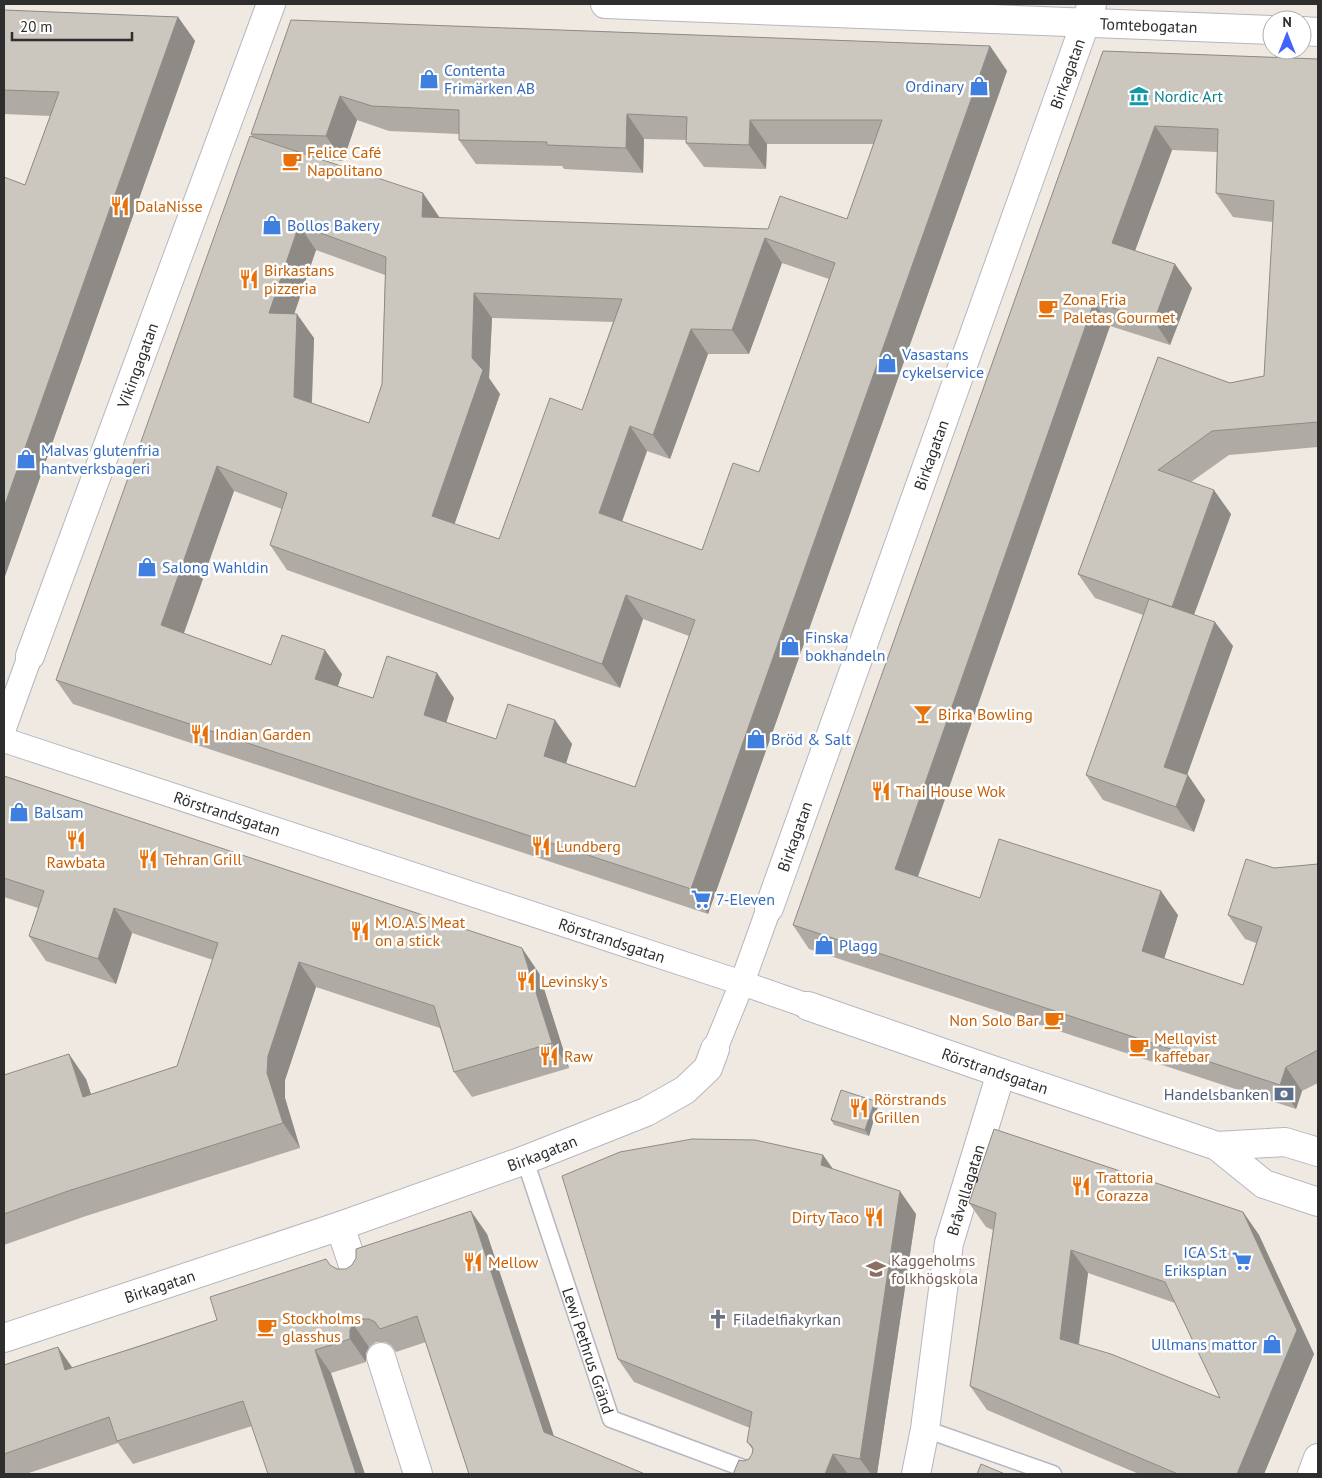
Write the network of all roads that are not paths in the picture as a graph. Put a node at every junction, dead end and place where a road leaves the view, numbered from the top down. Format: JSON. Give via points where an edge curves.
{"nodes":[{"id":1,"x":271,"y":4,"type":"edge"},
{"id":2,"x":605,"y":4,"type":"edge"},
{"id":3,"x":1089,"y":13,"type":"edge"},
{"id":4,"x":1262,"y":29,"type":"edge"},
{"id":5,"x":30,"y":656,"type":"joint"},
{"id":6,"x":4,"y":728,"type":"edge"},
{"id":7,"x":4,"y":740,"type":"edge"},
{"id":8,"x":768,"y":908,"type":"joint"},
{"id":9,"x":742,"y":982,"type":"junction"},
{"id":10,"x":808,"y":1006,"type":"joint"},
{"id":11,"x":716,"y":1049,"type":"joint"},
{"id":12,"x":1001,"y":1073,"type":"junction"},
{"id":13,"x":1217,"y":1146,"type":"junction"},
{"id":14,"x":1318,"y":1152,"type":"edge"},
{"id":15,"x":526,"y":1160,"type":"junction"},
{"id":16,"x":1318,"y":1202,"type":"edge"},
{"id":17,"x":340,"y":1226,"type":"junction"},
{"id":18,"x":357,"y":1277,"type":"edge"},
{"id":19,"x":4,"y":1338,"type":"edge"},
{"id":20,"x":381,"y":1356,"type":"edge"},
{"id":21,"x":925,"y":1429,"type":"junction"},
{"id":22,"x":1318,"y":1458,"type":"edge"},
{"id":23,"x":418,"y":1474,"type":"edge"},
{"id":24,"x":759,"y":1474,"type":"edge"},
{"id":25,"x":916,"y":1474,"type":"edge"},
{"id":26,"x":1053,"y":1474,"type":"edge"},
{"id":27,"x":1312,"y":1474,"type":"edge"}],
"edges":[{"from":1,"to":5,"type":"street","name":"Vikingagatan"},
{"from":2,"to":3,"type":"street","name":"Tomtebogatan"},
{"from":3,"to":4,"type":"street","name":"Tomtebogatan"},
{"from":3,"to":8,"type":"street","name":"Birkagatan"},
{"from":5,"to":6,"type":"street","name":"Vikingagatan"},
{"from":7,"to":9,"type":"street","name":"Rörstrandsgatan"},
{"from":8,"to":9,"type":"street","name":"Birkagatan"},
{"from":9,"to":10,"type":"street","name":"Rörstrandsgatan"},
{"from":9,"to":11,"type":"street","name":"Birkagatan"},
{"from":10,"to":12,"type":"street","name":"Rörstrandsgatan"},
{"from":11,"to":15,"type":"street","name":"Birkagatan","via":[[708,1068],[685,1090],[646,1112]]},
{"from":12,"to":13,"type":"street","name":"Rörstrandsgatan"},
{"from":12,"to":21,"type":"street","name":"Bråvallagatan","via":[[949,1243]]},
{"from":13,"to":14,"type":"street","name":"Rörstrandsgatan","via":[[1284,1142]]},
{"from":13,"to":16,"type":"street","name":"Rörstrandsgatan","via":[[1264,1184]]},
{"from":15,"to":17,"type":"street","name":"Birkagatan"},
{"from":15,"to":24,"type":"lane","name":"Lewi Pethrus Gränd","via":[[611,1419]]},
{"from":17,"to":18,"type":"street"},
{"from":17,"to":19,"type":"street","name":"Birkagatan"},
{"from":20,"to":23,"type":"street"},
{"from":21,"to":25,"type":"street","name":"Bråvallagatan"},
{"from":21,"to":26,"type":"lane"},
{"from":22,"to":27,"type":"street"}]}
